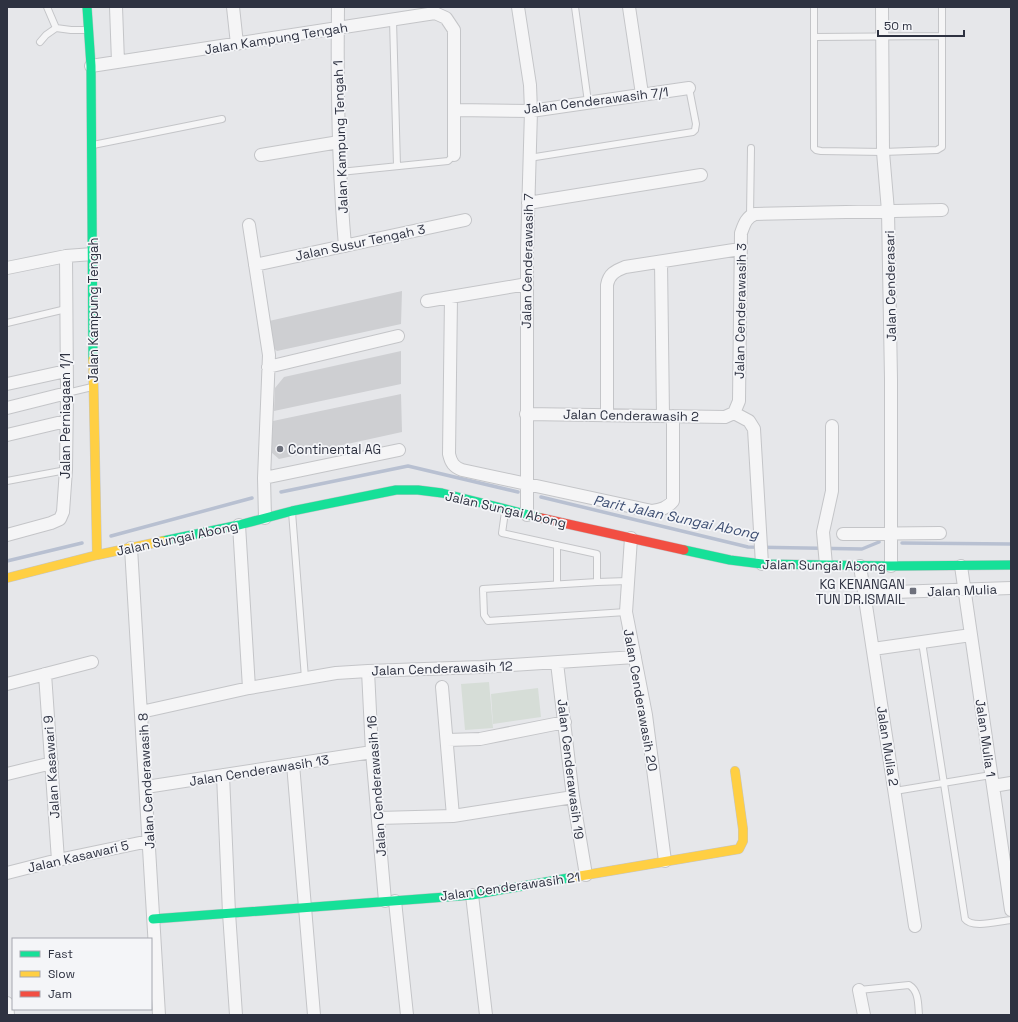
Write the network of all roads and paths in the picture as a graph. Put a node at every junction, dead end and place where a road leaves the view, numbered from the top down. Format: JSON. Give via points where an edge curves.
{"nodes":[{"id":1,"x":47,"y":7,"type":"edge"},
{"id":2,"x":87,"y":7,"type":"edge"},
{"id":3,"x":116,"y":7,"type":"edge"},
{"id":4,"x":233,"y":7,"type":"edge"},
{"id":5,"x":338,"y":7,"type":"edge"},
{"id":6,"x":518,"y":7,"type":"edge"},
{"id":7,"x":575,"y":7,"type":"edge"},
{"id":8,"x":629,"y":7,"type":"edge"},
{"id":9,"x":814,"y":7,"type":"edge"},
{"id":10,"x":882,"y":7,"type":"edge"},
{"id":11,"x":942,"y":7,"type":"edge"},
{"id":12,"x":393,"y":20,"type":"junction"},
{"id":13,"x":56,"y":28,"type":"junction"},
{"id":14,"x":338,"y":29,"type":"junction"},
{"id":15,"x":88,"y":30,"type":"junction"},
{"id":16,"x":942,"y":36,"type":"junction"},
{"id":17,"x":814,"y":37,"type":"junction"},
{"id":18,"x":882,"y":37,"type":"junction"},
{"id":19,"x":40,"y":42,"type":"dead end"},
{"id":20,"x":237,"y":44,"type":"junction"},
{"id":21,"x":118,"y":62,"type":"junction"},
{"id":22,"x":91,"y":66,"type":"junction"},
{"id":23,"x":689,"y":88,"type":"joint"},
{"id":24,"x":642,"y":94,"type":"junction"},
{"id":25,"x":588,"y":102,"type":"junction"},
{"id":26,"x":454,"y":110,"type":"junction"},
{"id":27,"x":531,"y":111,"type":"junction"},
{"id":28,"x":222,"y":119,"type":"dead end"},
{"id":29,"x":339,"y":142,"type":"junction"},
{"id":30,"x":91,"y":145,"type":"junction"},
{"id":31,"x":751,"y":148,"type":"dead end"},
{"id":32,"x":883,"y":152,"type":"junction"},
{"id":33,"x":261,"y":155,"type":"dead end"},
{"id":34,"x":454,"y":155,"type":"joint"},
{"id":35,"x":529,"y":158,"type":"junction"},
{"id":36,"x":397,"y":166,"type":"junction"},
{"id":37,"x":340,"y":172,"type":"junction"},
{"id":38,"x":701,"y":175,"type":"dead end"},
{"id":39,"x":528,"y":203,"type":"junction"},
{"id":40,"x":942,"y":210,"type":"dead end"},
{"id":41,"x":888,"y":211,"type":"junction"},
{"id":42,"x":752,"y":215,"type":"junction"},
{"id":43,"x":465,"y":220,"type":"dead end"},
{"id":44,"x":249,"y":225,"type":"dead end"},
{"id":45,"x":345,"y":246,"type":"junction"},
{"id":46,"x":740,"y":249,"type":"junction"},
{"id":47,"x":93,"y":254,"type":"junction"},
{"id":48,"x":66,"y":256,"type":"junction"},
{"id":49,"x":661,"y":262,"type":"junction"},
{"id":50,"x":255,"y":265,"type":"junction"},
{"id":51,"x":7,"y":268,"type":"edge"},
{"id":52,"x":527,"y":284,"type":"junction"},
{"id":53,"x":451,"y":297,"type":"junction"},
{"id":54,"x":427,"y":301,"type":"dead end"},
{"id":55,"x":66,"y":309,"type":"junction"},
{"id":56,"x":7,"y":323,"type":"edge"},
{"id":57,"x":398,"y":336,"type":"dead end"},
{"id":58,"x":268,"y":367,"type":"junction"},
{"id":59,"x":66,"y":371,"type":"junction"},
{"id":60,"x":7,"y":384,"type":"edge"},
{"id":61,"x":94,"y":387,"type":"junction"},
{"id":62,"x":66,"y":393,"type":"junction"},
{"id":63,"x":7,"y":408,"type":"edge"},
{"id":64,"x":734,"y":413,"type":"junction"},
{"id":65,"x":526,"y":414,"type":"junction"},
{"id":66,"x":606,"y":415,"type":"junction"},
{"id":67,"x":668,"y":416,"type":"junction"},
{"id":68,"x":66,"y":421,"type":"junction"},
{"id":69,"x":832,"y":426,"type":"dead end"},
{"id":70,"x":7,"y":436,"type":"edge"},
{"id":71,"x":399,"y":450,"type":"dead end"},
{"id":72,"x":66,"y":470,"type":"junction"},
{"id":73,"x":264,"y":478,"type":"junction"},
{"id":74,"x":7,"y":481,"type":"edge"},
{"id":75,"x":527,"y":483,"type":"junction"},
{"id":76,"x":506,"y":510,"type":"junction"},
{"id":77,"x":292,"y":511,"type":"junction"},
{"id":78,"x":527,"y":515,"type":"junction"},
{"id":79,"x":265,"y":518,"type":"junction"},
{"id":80,"x":239,"y":525,"type":"junction"},
{"id":81,"x":940,"y":533,"type":"dead end"},
{"id":82,"x":843,"y":534,"type":"dead end"},
{"id":83,"x":891,"y":534,"type":"junction"},
{"id":84,"x":7,"y":535,"type":"edge"},
{"id":85,"x":631,"y":538,"type":"junction"},
{"id":86,"x":557,"y":545,"type":"junction"},
{"id":87,"x":131,"y":548,"type":"junction"},
{"id":88,"x":97,"y":554,"type":"junction"},
{"id":89,"x":762,"y":564,"type":"junction"},
{"id":90,"x":826,"y":565,"type":"junction"},
{"id":91,"x":1011,"y":565,"type":"edge"},
{"id":92,"x":860,"y":566,"type":"junction"},
{"id":93,"x":891,"y":566,"type":"junction"},
{"id":94,"x":961,"y":566,"type":"junction"},
{"id":95,"x":7,"y":578,"type":"edge"},
{"id":96,"x":628,"y":581,"type":"junction"},
{"id":97,"x":597,"y":582,"type":"junction"},
{"id":98,"x":557,"y":584,"type":"junction"},
{"id":99,"x":1011,"y":588,"type":"edge"},
{"id":100,"x":964,"y":589,"type":"junction"},
{"id":101,"x":865,"y":593,"type":"junction"},
{"id":102,"x":626,"y":612,"type":"junction"},
{"id":103,"x":971,"y":635,"type":"junction"},
{"id":104,"x":922,"y":642,"type":"junction"},
{"id":105,"x":873,"y":649,"type":"junction"},
{"id":106,"x":635,"y":657,"type":"junction"},
{"id":107,"x":92,"y":662,"type":"dead end"},
{"id":108,"x":557,"y":662,"type":"junction"},
{"id":109,"x":368,"y":671,"type":"junction"},
{"id":110,"x":44,"y":674,"type":"junction"},
{"id":111,"x":305,"y":678,"type":"junction"},
{"id":112,"x":7,"y":684,"type":"edge"},
{"id":113,"x":442,"y":687,"type":"dead end"},
{"id":114,"x":249,"y":688,"type":"junction"},
{"id":115,"x":142,"y":712,"type":"junction"},
{"id":116,"x":565,"y":722,"type":"junction"},
{"id":117,"x":447,"y":740,"type":"junction"},
{"id":118,"x":372,"y":752,"type":"junction"},
{"id":119,"x":52,"y":762,"type":"junction"},
{"id":120,"x":293,"y":764,"type":"junction"},
{"id":121,"x":734,"y":771,"type":"dead end"},
{"id":122,"x":7,"y":774,"type":"edge"},
{"id":123,"x":223,"y":775,"type":"junction"},
{"id":124,"x":992,"y":781,"type":"junction"},
{"id":125,"x":944,"y":783,"type":"junction"},
{"id":126,"x":1011,"y":783,"type":"edge"},
{"id":127,"x":146,"y":787,"type":"junction"},
{"id":128,"x":895,"y":791,"type":"junction"},
{"id":129,"x":573,"y":797,"type":"junction"},
{"id":130,"x":453,"y":816,"type":"junction"},
{"id":131,"x":378,"y":818,"type":"junction"},
{"id":132,"x":149,"y":841,"type":"junction"},
{"id":133,"x":58,"y":860,"type":"junction"},
{"id":134,"x":665,"y":861,"type":"junction"},
{"id":135,"x":7,"y":873,"type":"edge"},
{"id":136,"x":586,"y":875,"type":"junction"},
{"id":137,"x":472,"y":895,"type":"junction"},
{"id":138,"x":390,"y":901,"type":"junction"},
{"id":139,"x":304,"y":907,"type":"junction"},
{"id":140,"x":1011,"y":910,"type":"edge"},
{"id":141,"x":229,"y":913,"type":"junction"},
{"id":142,"x":153,"y":919,"type":"junction"},
{"id":143,"x":1011,"y":920,"type":"edge"},
{"id":144,"x":915,"y":926,"type":"dead end"},
{"id":145,"x":859,"y":990,"type":"joint"},
{"id":146,"x":159,"y":1015,"type":"edge"},
{"id":147,"x":236,"y":1015,"type":"edge"},
{"id":148,"x":314,"y":1015,"type":"edge"},
{"id":149,"x":407,"y":1015,"type":"edge"},
{"id":150,"x":486,"y":1015,"type":"edge"},
{"id":151,"x":864,"y":1015,"type":"edge"},
{"id":152,"x":920,"y":1015,"type":"edge"}],
"edges":[{"from":1,"to":13,"type":"lane"},
{"from":2,"to":15,"type":"street","name":"Jalan Kampung Tengah"},
{"from":3,"to":21,"type":"street"},
{"from":4,"to":20,"type":"street"},
{"from":5,"to":14,"type":"street","name":"Jalan Kampung Tengah 1"},
{"from":6,"to":27,"type":"street","name":"Jalan Cenderawasih 7","via":[[530,85]]},
{"from":7,"to":25,"type":"lane"},
{"from":8,"to":24,"type":"street"},
{"from":9,"to":17,"type":"lane"},
{"from":10,"to":18,"type":"street","name":"Jalan Cenderasari"},
{"from":11,"to":16,"type":"lane"},
{"from":12,"to":14,"type":"street","name":"Jalan Kampung Tengah"},
{"from":12,"to":26,"type":"street","name":"Jalan Kampung Tengah","via":[[435,13],[446,18],[454,30]]},
{"from":12,"to":36,"type":"lane"},
{"from":13,"to":15,"type":"lane"},
{"from":13,"to":19,"type":"lane"},
{"from":14,"to":20,"type":"street","name":"Jalan Kampung Tengah"},
{"from":14,"to":29,"type":"street","name":"Jalan Kampung Tengah 1"},
{"from":15,"to":22,"type":"street","name":"Jalan Kampung Tengah"},
{"from":16,"to":18,"type":"lane"},
{"from":16,"to":32,"type":"lane","via":[[942,147],[937,150]]},
{"from":17,"to":18,"type":"lane"},
{"from":17,"to":32,"type":"lane","via":[[814,148],[821,151]]},
{"from":18,"to":32,"type":"street","name":"Jalan Cenderasari"},
{"from":20,"to":21,"type":"street","name":"Jalan Kampung Tengah"},
{"from":21,"to":22,"type":"street","name":"Jalan Kampung Tengah"},
{"from":22,"to":30,"type":"street","name":"Jalan Kampung Tengah"},
{"from":23,"to":24,"type":"street","name":"Jalan Cenderawasih 7/1"},
{"from":23,"to":35,"type":"lane","via":[[696,124],[693,132]]},
{"from":24,"to":25,"type":"street","name":"Jalan Cenderawasih 7/1"},
{"from":25,"to":27,"type":"street","name":"Jalan Cenderawasih 7/1"},
{"from":26,"to":27,"type":"street","name":"Jalan Cenderawasih 7/1"},
{"from":26,"to":34,"type":"street"},
{"from":27,"to":35,"type":"street","name":"Jalan Cenderawasih 7"},
{"from":28,"to":30,"type":"lane"},
{"from":29,"to":33,"type":"street"},
{"from":29,"to":37,"type":"street","name":"Jalan Kampung Tengah 1"},
{"from":30,"to":47,"type":"street","name":"Jalan Kampung Tengah"},
{"from":31,"to":42,"type":"lane"},
{"from":32,"to":41,"type":"street","name":"Jalan Cenderasari"},
{"from":34,"to":36,"type":"lane","via":[[448,161]]},
{"from":35,"to":39,"type":"street","name":"Jalan Cenderawasih 7"},
{"from":36,"to":37,"type":"lane"},
{"from":37,"to":45,"type":"street","name":"Jalan Kampung Tengah 1"},
{"from":38,"to":39,"type":"street"},
{"from":39,"to":52,"type":"street","name":"Jalan Cenderawasih 7"},
{"from":40,"to":41,"type":"street"},
{"from":41,"to":42,"type":"street"},
{"from":41,"to":83,"type":"street","name":"Jalan Cenderasari"},
{"from":42,"to":46,"type":"street","name":"Jalan Cenderawasih 3","via":[[741,233]]},
{"from":43,"to":45,"type":"street","name":"Jalan Susur Tengah 3"},
{"from":44,"to":50,"type":"street"},
{"from":45,"to":50,"type":"street","name":"Jalan Susur Tengah 3"},
{"from":46,"to":49,"type":"street"},
{"from":46,"to":64,"type":"street","name":"Jalan Cenderawasih 3","via":[[738,401]]},
{"from":47,"to":48,"type":"street"},
{"from":47,"to":61,"type":"street","name":"Jalan Kampung Tengah"},
{"from":48,"to":51,"type":"street"},
{"from":48,"to":55,"type":"street","name":"Jalan Perniagaan 1/1"},
{"from":49,"to":66,"type":"street","via":[[625,267],[609,276]]},
{"from":49,"to":67,"type":"street"},
{"from":50,"to":58,"type":"street"},
{"from":52,"to":53,"type":"street"},
{"from":52,"to":65,"type":"street","name":"Jalan Cenderawasih 7"},
{"from":53,"to":54,"type":"street"},
{"from":53,"to":75,"type":"street","via":[[451,462],[462,470]]},
{"from":55,"to":56,"type":"lane"},
{"from":55,"to":59,"type":"street","name":"Jalan Perniagaan 1/1"},
{"from":57,"to":58,"type":"street"},
{"from":58,"to":73,"type":"street"},
{"from":59,"to":60,"type":"street"},
{"from":59,"to":62,"type":"street","name":"Jalan Perniagaan 1/1"},
{"from":61,"to":62,"type":"lane"},
{"from":61,"to":88,"type":"street","name":"Jalan Kampung Tengah"},
{"from":62,"to":63,"type":"street"},
{"from":62,"to":68,"type":"street","name":"Jalan Perniagaan 1/1"},
{"from":64,"to":67,"type":"street","name":"Jalan Cenderawasih 2","via":[[725,417]]},
{"from":64,"to":89,"type":"street","via":[[749,421],[754,429]]},
{"from":65,"to":66,"type":"street","name":"Jalan Cenderawasih 2"},
{"from":65,"to":75,"type":"street","name":"Jalan Cenderawasih 7"},
{"from":66,"to":67,"type":"street","name":"Jalan Cenderawasih 2"},
{"from":67,"to":75,"type":"street","via":[[673,501],[661,510],[652,511]]},
{"from":68,"to":70,"type":"street"},
{"from":68,"to":72,"type":"street","name":"Jalan Perniagaan 1/1"},
{"from":69,"to":90,"type":"street","via":[[832,491],[824,524]]},
{"from":71,"to":73,"type":"street"},
{"from":72,"to":74,"type":"lane"},
{"from":72,"to":84,"type":"street","name":"Jalan Perniagaan 1/1","via":[[63,512],[60,519]]},
{"from":73,"to":79,"type":"street"},
{"from":75,"to":78,"type":"street","name":"Jalan Cenderawasih 7"},
{"from":76,"to":77,"type":"street","name":"Jalan Sungai Abong","via":[[442,494],[396,490]]},
{"from":76,"to":78,"type":"street","name":"Jalan Sungai Abong"},
{"from":76,"to":86,"type":"lane","via":[[502,533]]},
{"from":77,"to":79,"type":"street","name":"Jalan Sungai Abong"},
{"from":77,"to":111,"type":"lane"},
{"from":78,"to":85,"type":"street","name":"Jalan Sungai Abong"},
{"from":79,"to":80,"type":"street","name":"Jalan Sungai Abong"},
{"from":80,"to":87,"type":"street","name":"Jalan Sungai Abong"},
{"from":80,"to":114,"type":"street"},
{"from":81,"to":83,"type":"street"},
{"from":82,"to":83,"type":"street"},
{"from":83,"to":93,"type":"street","name":"Jalan Cenderasari"},
{"from":85,"to":89,"type":"street","name":"Jalan Sungai Abong","via":[[730,560]]},
{"from":85,"to":96,"type":"street","name":"Jalan Cenderawasih 20"},
{"from":86,"to":97,"type":"lane","via":[[597,554]]},
{"from":86,"to":98,"type":"lane"},
{"from":87,"to":88,"type":"street","name":"Jalan Sungai Abong"},
{"from":87,"to":115,"type":"street","name":"Jalan Cenderawasih 8"},
{"from":88,"to":95,"type":"street","name":"Jalan Sungai Abong"},
{"from":89,"to":90,"type":"street","name":"Jalan Sungai Abong"},
{"from":90,"to":92,"type":"street","name":"Jalan Sungai Abong"},
{"from":91,"to":94,"type":"street","name":"Jalan Sungai Abong"},
{"from":92,"to":93,"type":"street","name":"Jalan Sungai Abong"},
{"from":92,"to":101,"type":"street","name":"Jalan Mulia 2"},
{"from":93,"to":94,"type":"street","name":"Jalan Sungai Abong"},
{"from":94,"to":100,"type":"street","name":"Jalan Mulia 1"},
{"from":96,"to":97,"type":"lane"},
{"from":96,"to":102,"type":"street","name":"Jalan Cenderawasih 20"},
{"from":97,"to":98,"type":"lane"},
{"from":98,"to":102,"type":"lane","via":[[483,589],[485,618],[488,621]]},
{"from":99,"to":100,"type":"street","name":"Jalan Mulia"},
{"from":100,"to":101,"type":"street","name":"Jalan Mulia"},
{"from":100,"to":103,"type":"street","name":"Jalan Mulia 1"},
{"from":101,"to":105,"type":"street","name":"Jalan Mulia 2"},
{"from":102,"to":106,"type":"street","name":"Jalan Cenderawasih 20"},
{"from":103,"to":104,"type":"street"},
{"from":103,"to":124,"type":"street","name":"Jalan Mulia 1"},
{"from":104,"to":105,"type":"street"},
{"from":104,"to":125,"type":"lane"},
{"from":105,"to":128,"type":"street","name":"Jalan Mulia 2"},
{"from":106,"to":108,"type":"street","name":"Jalan Cenderawasih 12"},
{"from":106,"to":134,"type":"street","name":"Jalan Cenderawasih 20","via":[[646,715]]},
{"from":107,"to":110,"type":"street"},
{"from":108,"to":109,"type":"street","name":"Jalan Cenderawasih 12"},
{"from":108,"to":116,"type":"street","name":"Jalan Cenderawasih 19"},
{"from":109,"to":111,"type":"street","name":"Jalan Cenderawasih 12"},
{"from":109,"to":118,"type":"street","name":"Jalan Cenderawasih 16"},
{"from":110,"to":112,"type":"street"},
{"from":110,"to":119,"type":"street","name":"Jalan Kasawari 9"},
{"from":111,"to":114,"type":"street","name":"Jalan Cenderawasih 12"},
{"from":113,"to":117,"type":"street"},
{"from":114,"to":115,"type":"street","name":"Jalan Cenderawasih 12"},
{"from":115,"to":127,"type":"street","name":"Jalan Cenderawasih 8"},
{"from":116,"to":117,"type":"street","via":[[480,739]]},
{"from":116,"to":129,"type":"street","name":"Jalan Cenderawasih 19"},
{"from":117,"to":130,"type":"street"},
{"from":118,"to":120,"type":"street","name":"Jalan Cenderawasih 13"},
{"from":118,"to":131,"type":"street","name":"Jalan Cenderawasih 16"},
{"from":119,"to":122,"type":"street"},
{"from":119,"to":133,"type":"street","name":"Jalan Kasawari 9"},
{"from":120,"to":123,"type":"street","name":"Jalan Cenderawasih 13"},
{"from":120,"to":139,"type":"street"},
{"from":121,"to":134,"type":"street","name":"Jalan Cenderawasih 21","via":[[743,829],[739,849]]},
{"from":123,"to":127,"type":"street","name":"Jalan Cenderawasih 13"},
{"from":123,"to":141,"type":"street"},
{"from":124,"to":125,"type":"lane"},
{"from":124,"to":126,"type":"street"},
{"from":124,"to":140,"type":"street","name":"Jalan Mulia 1"},
{"from":125,"to":128,"type":"lane"},
{"from":125,"to":143,"type":"lane","via":[[965,919],[974,925]]},
{"from":127,"to":132,"type":"street","name":"Jalan Cenderawasih 8"},
{"from":128,"to":144,"type":"street","name":"Jalan Mulia 2"},
{"from":129,"to":130,"type":"street"},
{"from":129,"to":136,"type":"street","name":"Jalan Cenderawasih 19"},
{"from":130,"to":131,"type":"street"},
{"from":131,"to":138,"type":"street","name":"Jalan Cenderawasih 16"},
{"from":132,"to":133,"type":"street","name":"Jalan Kasawari 5"},
{"from":132,"to":142,"type":"street","name":"Jalan Cenderawasih 8"},
{"from":133,"to":135,"type":"street","name":"Jalan Kasawari 5"},
{"from":134,"to":136,"type":"street","name":"Jalan Cenderawasih 21"},
{"from":136,"to":137,"type":"street","name":"Jalan Cenderawasih 21"},
{"from":137,"to":138,"type":"street","name":"Jalan Cenderawasih 21"},
{"from":137,"to":150,"type":"street"},
{"from":138,"to":139,"type":"street","name":"Jalan Cenderawasih 21"},
{"from":138,"to":149,"type":"street","name":"Jalan Cenderawasih 16"},
{"from":139,"to":141,"type":"street","name":"Jalan Cenderawasih 21"},
{"from":139,"to":148,"type":"street"},
{"from":141,"to":142,"type":"street","name":"Jalan Cenderawasih 21"},
{"from":141,"to":147,"type":"street"},
{"from":142,"to":146,"type":"street","name":"Jalan Cenderawasih 8"},
{"from":145,"to":151,"type":"street"},
{"from":145,"to":152,"type":"lane","via":[[909,985],[916,993]]}]}
